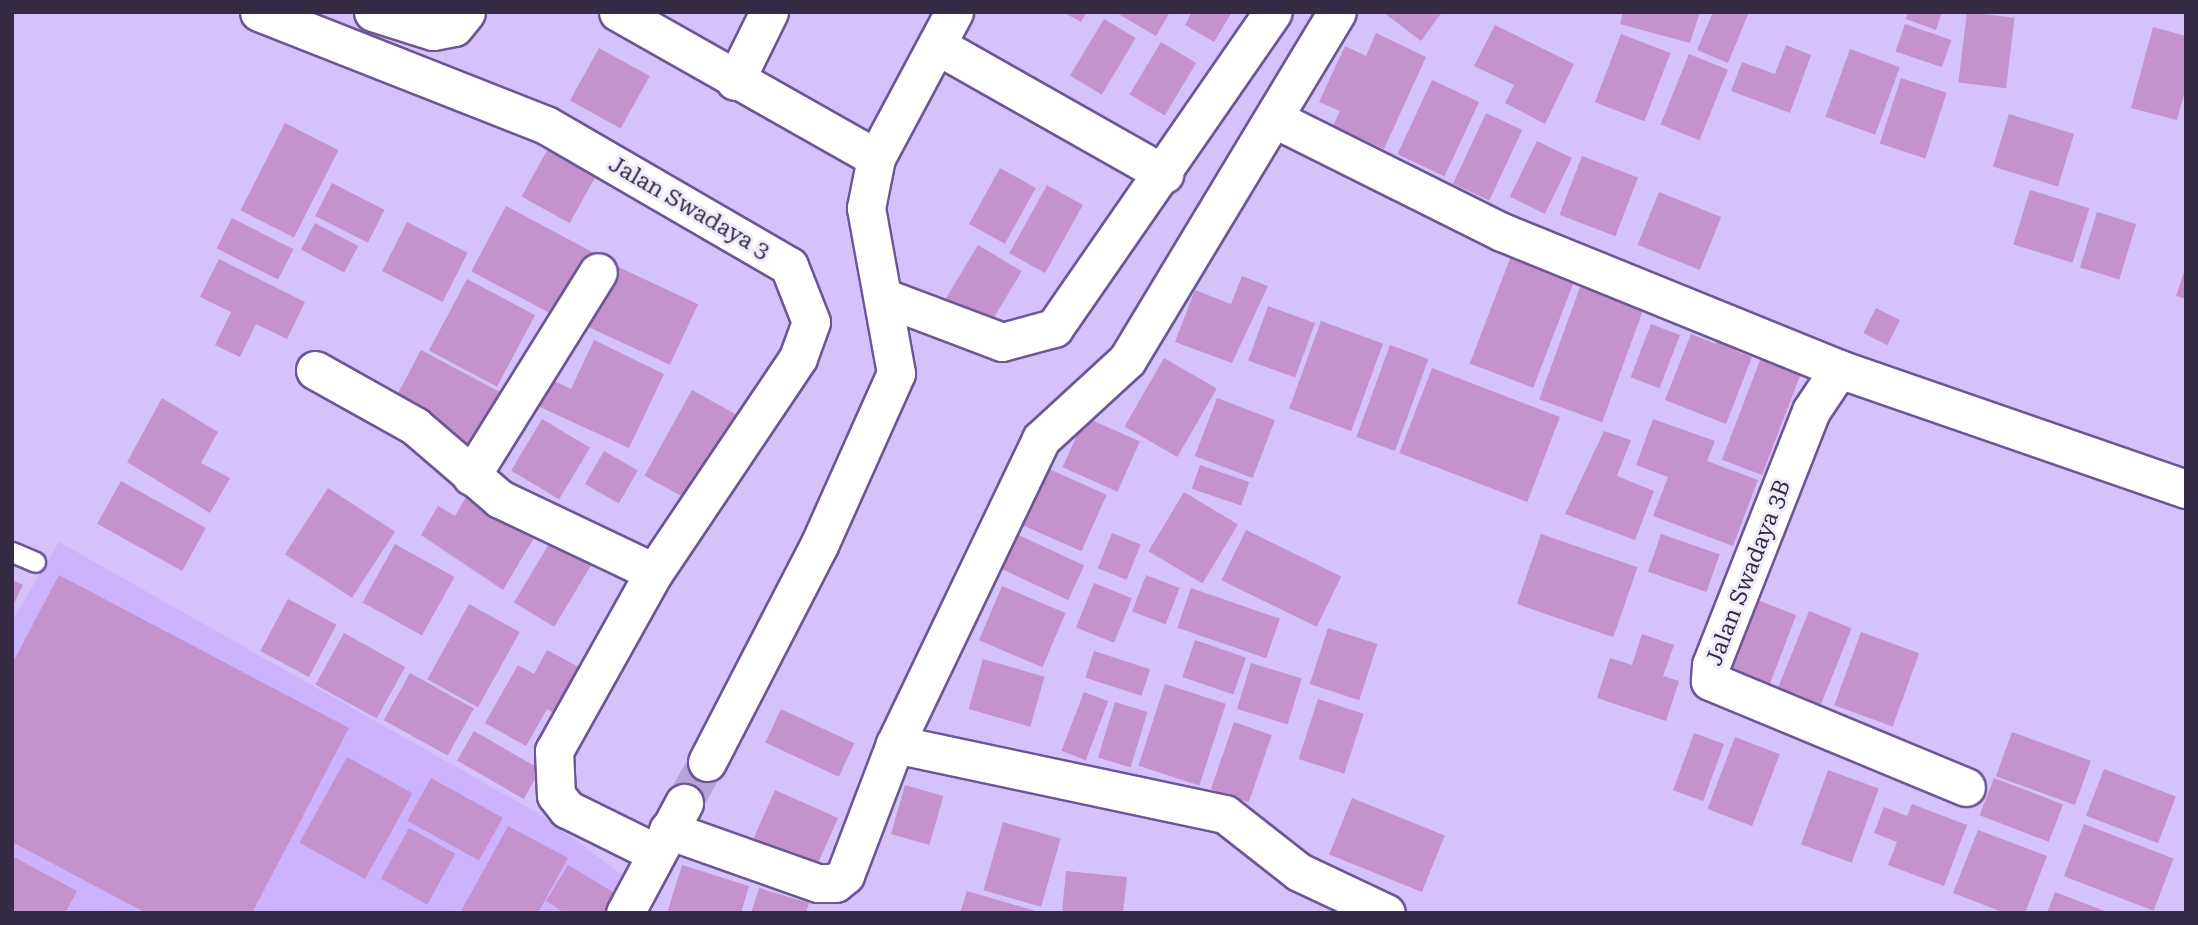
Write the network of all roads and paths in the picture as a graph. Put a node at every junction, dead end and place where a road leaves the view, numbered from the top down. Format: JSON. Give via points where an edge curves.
{"nodes":[{"id":1,"x":259,"y":12,"type":"edge"},
{"id":2,"x":373,"y":12,"type":"edge"},
{"id":3,"x":466,"y":12,"type":"edge"},
{"id":4,"x":618,"y":12,"type":"edge"},
{"id":5,"x":769,"y":12,"type":"edge"},
{"id":6,"x":954,"y":12,"type":"edge"},
{"id":7,"x":1273,"y":12,"type":"edge"},
{"id":8,"x":1337,"y":12,"type":"edge"},
{"id":9,"x":938,"y":46,"type":"junction"},
{"id":10,"x":735,"y":82,"type":"junction"},
{"id":11,"x":1277,"y":120,"type":"junction"},
{"id":12,"x":876,"y":158,"type":"junction"},
{"id":13,"x":1164,"y":174,"type":"junction"},
{"id":14,"x":598,"y":272,"type":"dead end"},
{"id":15,"x":883,"y":297,"type":"junction"},
{"id":16,"x":1839,"y":369,"type":"junction"},
{"id":17,"x":315,"y":370,"type":"dead end"},
{"id":18,"x":471,"y":476,"type":"junction"},
{"id":19,"x":2186,"y":489,"type":"edge"},
{"id":20,"x":12,"y":552,"type":"edge"},
{"id":21,"x":35,"y":562,"type":"dead end"},
{"id":22,"x":654,"y":572,"type":"junction"},
{"id":23,"x":895,"y":744,"type":"junction"},
{"id":24,"x":707,"y":762,"type":"tunnel mouth"},
{"id":25,"x":1966,"y":787,"type":"dead end"},
{"id":26,"x":670,"y":829,"type":"junction"},
{"id":27,"x":625,"y":913,"type":"edge"},
{"id":28,"x":1386,"y":913,"type":"edge"}],
"edges":[{"from":1,"to":22,"type":"street","name":"Jalan Swadaya 3","via":[[546,125],[789,266],[811,322],[798,358]]},
{"from":2,"to":3,"type":"street","via":[[433,31],[454,27]]},
{"from":4,"to":10,"type":"street"},
{"from":5,"to":10,"type":"street"},
{"from":6,"to":9,"type":"street"},
{"from":7,"to":13,"type":"street"},
{"from":8,"to":11,"type":"street","via":[[1306,54]]},
{"from":9,"to":12,"type":"street"},
{"from":9,"to":13,"type":"street"},
{"from":10,"to":12,"type":"street"},
{"from":11,"to":16,"type":"street","via":[[1502,232]]},
{"from":11,"to":23,"type":"street","via":[[1127,360],[1043,435]]},
{"from":12,"to":15,"type":"street","via":[[866,208]]},
{"from":13,"to":15,"type":"street","via":[[1043,335],[1002,342]]},
{"from":14,"to":18,"type":"street"},
{"from":15,"to":24,"type":"street","via":[[896,373],[820,543]]},
{"from":16,"to":19,"type":"street"},
{"from":16,"to":25,"type":"street","name":"Jalan Swadaya 3B","via":[[1811,411],[1710,665],[1710,681]]},
{"from":17,"to":18,"type":"street","via":[[415,426]]},
{"from":18,"to":22,"type":"street","via":[[500,499]]},
{"from":20,"to":21,"type":"lane"},
{"from":22,"to":26,"type":"street","name":"Jalan Swadaya 3","via":[[554,751],[556,795],[567,809]]},
{"from":23,"to":26,"type":"street","name":"Jalan Swadaya 3","via":[[845,874],[835,883],[818,883]]},
{"from":23,"to":28,"type":"street","via":[[1225,814],[1299,872]]},
{"from":26,"to":27,"type":"street"}]}
